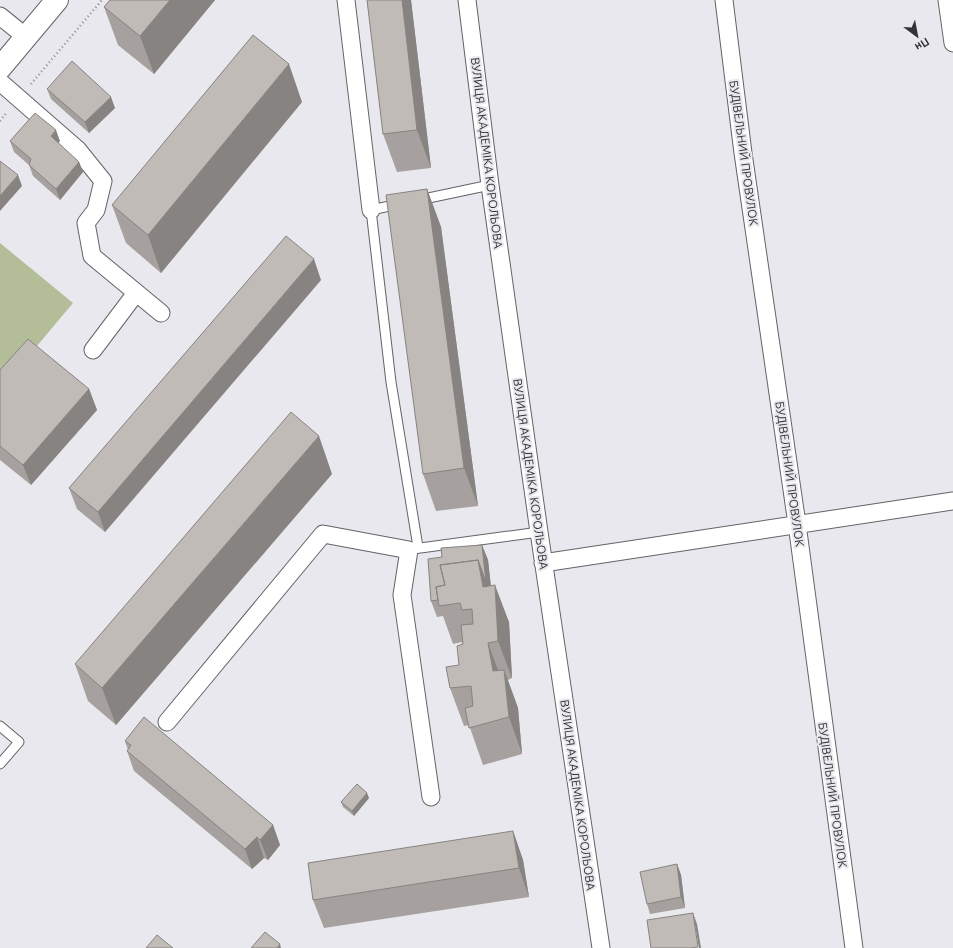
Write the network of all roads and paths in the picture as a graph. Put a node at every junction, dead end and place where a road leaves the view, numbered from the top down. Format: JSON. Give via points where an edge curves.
{"nodes":[{"id":1,"x":57,"y":0,"type":"edge"},
{"id":2,"x":102,"y":0,"type":"edge"},
{"id":3,"x":346,"y":0,"type":"edge"},
{"id":4,"x":467,"y":0,"type":"edge"},
{"id":5,"x":724,"y":0,"type":"edge"},
{"id":6,"x":947,"y":0,"type":"edge"},
{"id":7,"x":0,"y":16,"type":"edge"},
{"id":8,"x":26,"y":37,"type":"junction"},
{"id":9,"x":953,"y":43,"type":"edge"},
{"id":10,"x":0,"y":68,"type":"edge"},
{"id":11,"x":0,"y":82,"type":"edge"},
{"id":12,"x":19,"y":99,"type":"junction"},
{"id":13,"x":0,"y":121,"type":"edge"},
{"id":14,"x":490,"y":185,"type":"junction"},
{"id":15,"x":371,"y":210,"type":"junction"},
{"id":16,"x":136,"y":293,"type":"junction"},
{"id":17,"x":161,"y":313,"type":"dead end"},
{"id":18,"x":93,"y":350,"type":"dead end"},
{"id":19,"x":953,"y":501,"type":"edge"},
{"id":20,"x":797,"y":524,"type":"junction"},
{"id":21,"x":539,"y":532,"type":"junction"},
{"id":22,"x":414,"y":549,"type":"junction"},
{"id":23,"x":543,"y":562,"type":"junction"},
{"id":24,"x":167,"y":722,"type":"dead end"},
{"id":25,"x":0,"y":726,"type":"edge"},
{"id":26,"x":0,"y":764,"type":"edge"},
{"id":27,"x":431,"y":796,"type":"dead end"},
{"id":28,"x":601,"y":948,"type":"edge"},
{"id":29,"x":854,"y":948,"type":"edge"}],
"edges":[{"from":1,"to":8,"type":"main road"},
{"from":2,"to":12,"type":"path"},
{"from":3,"to":15,"type":"street"},
{"from":4,"to":14,"type":"street","name":"ВУЛИЦЯ АКАДЕМІКА КОРОЛЬОВА"},
{"from":5,"to":20,"type":"street","name":"БУДІВЕЛЬНИЙ ПРОВУЛОК","via":[[743,153]]},
{"from":6,"to":9,"type":"street"},
{"from":7,"to":8,"type":"street"},
{"from":8,"to":10,"type":"main road"},
{"from":11,"to":12,"type":"street"},
{"from":12,"to":13,"type":"path"},
{"from":12,"to":16,"type":"street","via":[[78,150],[103,181],[96,210],[86,223],[92,256]]},
{"from":14,"to":15,"type":"lane"},
{"from":14,"to":21,"type":"street","name":"ВУЛИЦЯ АКАДЕМІКА КОРОЛЬОВА"},
{"from":15,"to":22,"type":"lane","via":[[390,382]]},
{"from":16,"to":17,"type":"street"},
{"from":16,"to":18,"type":"street"},
{"from":19,"to":20,"type":"street"},
{"from":20,"to":23,"type":"street"},
{"from":20,"to":29,"type":"street","name":"БУДІВЕЛЬНИЙ ПРОВУЛОК"},
{"from":21,"to":22,"type":"lane"},
{"from":21,"to":23,"type":"street","name":"ВУЛИЦЯ АКАДЕМІКА КОРОЛЬОВА"},
{"from":22,"to":24,"type":"street","via":[[323,534]]},
{"from":22,"to":27,"type":"street","via":[[402,595]]},
{"from":23,"to":28,"type":"street","name":"ВУЛИЦЯ АКАДЕМІКА КОРОЛЬОВА"},
{"from":25,"to":26,"type":"lane","via":[[19,742]]}]}
